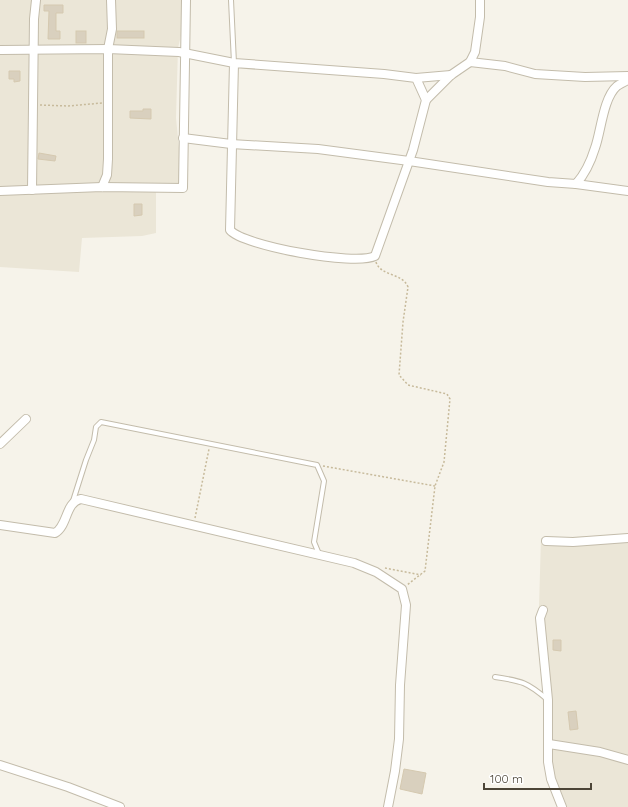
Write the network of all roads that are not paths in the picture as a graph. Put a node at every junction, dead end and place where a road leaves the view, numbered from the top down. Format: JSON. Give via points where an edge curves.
{"nodes":[{"id":1,"x":36,"y":0,"type":"edge"},
{"id":2,"x":111,"y":0,"type":"edge"},
{"id":3,"x":186,"y":0,"type":"edge"},
{"id":4,"x":231,"y":0,"type":"edge"},
{"id":5,"x":480,"y":0,"type":"edge"},
{"id":6,"x":35,"y":49,"type":"junction"},
{"id":7,"x":108,"y":49,"type":"junction"},
{"id":8,"x":0,"y":50,"type":"edge"},
{"id":9,"x":186,"y":54,"type":"junction"},
{"id":10,"x":470,"y":62,"type":"junction"},
{"id":11,"x":234,"y":63,"type":"junction"},
{"id":12,"x":451,"y":75,"type":"junction"},
{"id":13,"x":628,"y":76,"type":"edge"},
{"id":14,"x":416,"y":78,"type":"junction"},
{"id":15,"x":628,"y":80,"type":"edge"},
{"id":16,"x":426,"y":100,"type":"junction"},
{"id":17,"x":183,"y":138,"type":"junction"},
{"id":18,"x":231,"y":144,"type":"junction"},
{"id":19,"x":409,"y":161,"type":"junction"},
{"id":20,"x":576,"y":184,"type":"junction"},
{"id":21,"x":102,"y":187,"type":"junction"},
{"id":22,"x":32,"y":190,"type":"junction"},
{"id":23,"x":0,"y":191,"type":"edge"},
{"id":24,"x":628,"y":191,"type":"edge"},
{"id":25,"x":26,"y":419,"type":"dead end"},
{"id":26,"x":0,"y":444,"type":"edge"},
{"id":27,"x":72,"y":504,"type":"junction"},
{"id":28,"x":0,"y":525,"type":"edge"},
{"id":29,"x":628,"y":538,"type":"edge"},
{"id":30,"x":546,"y":541,"type":"dead end"},
{"id":31,"x":319,"y":555,"type":"junction"},
{"id":32,"x":543,"y":610,"type":"dead end"},
{"id":33,"x":495,"y":677,"type":"dead end"},
{"id":34,"x":548,"y":700,"type":"junction"},
{"id":35,"x":549,"y":744,"type":"junction"},
{"id":36,"x":628,"y":760,"type":"edge"},
{"id":37,"x":0,"y":765,"type":"edge"},
{"id":38,"x":120,"y":807,"type":"edge"},
{"id":39,"x":388,"y":807,"type":"edge"},
{"id":40,"x":562,"y":807,"type":"edge"}],
"edges":[{"from":1,"to":6,"type":"street"},
{"from":2,"to":7,"type":"street","via":[[112,30]]},
{"from":3,"to":9,"type":"street"},
{"from":4,"to":11,"type":"lane"},
{"from":5,"to":10,"type":"street","via":[[477,44]]},
{"from":6,"to":7,"type":"street"},
{"from":6,"to":8,"type":"street"},
{"from":6,"to":22,"type":"street"},
{"from":7,"to":9,"type":"street"},
{"from":7,"to":21,"type":"street","via":[[108,159],[107,175]]},
{"from":9,"to":11,"type":"street"},
{"from":9,"to":17,"type":"street"},
{"from":10,"to":12,"type":"street"},
{"from":10,"to":13,"type":"street","via":[[505,66],[535,74]]},
{"from":11,"to":14,"type":"street"},
{"from":11,"to":18,"type":"street"},
{"from":12,"to":14,"type":"street"},
{"from":12,"to":16,"type":"street"},
{"from":14,"to":16,"type":"street"},
{"from":15,"to":20,"type":"street","via":[[612,92],[593,153]]},
{"from":16,"to":19,"type":"street"},
{"from":17,"to":18,"type":"street"},
{"from":17,"to":21,"type":"street","via":[[183,188]]},
{"from":18,"to":19,"type":"street","via":[[318,149]]},
{"from":18,"to":19,"type":"street","via":[[229,223],[234,235],[262,245],[337,259],[375,256]]},
{"from":19,"to":20,"type":"street"},
{"from":20,"to":24,"type":"street"},
{"from":21,"to":22,"type":"street"},
{"from":22,"to":23,"type":"street"},
{"from":25,"to":26,"type":"street"},
{"from":27,"to":28,"type":"street","via":[[62,526],[55,533]]},
{"from":27,"to":31,"type":"street","via":[[81,499]]},
{"from":27,"to":31,"type":"lane","via":[[96,427],[101,422],[317,465],[324,481],[314,542]]},
{"from":29,"to":30,"type":"street"},
{"from":31,"to":39,"type":"street","via":[[354,563],[376,572],[402,589],[406,611],[399,739]]},
{"from":32,"to":34,"type":"street","via":[[540,618]]},
{"from":33,"to":34,"type":"lane","via":[[520,680],[531,685]]},
{"from":34,"to":35,"type":"street"},
{"from":35,"to":36,"type":"street","via":[[600,752]]},
{"from":35,"to":40,"type":"street","via":[[549,768]]},
{"from":37,"to":38,"type":"street"}]}
